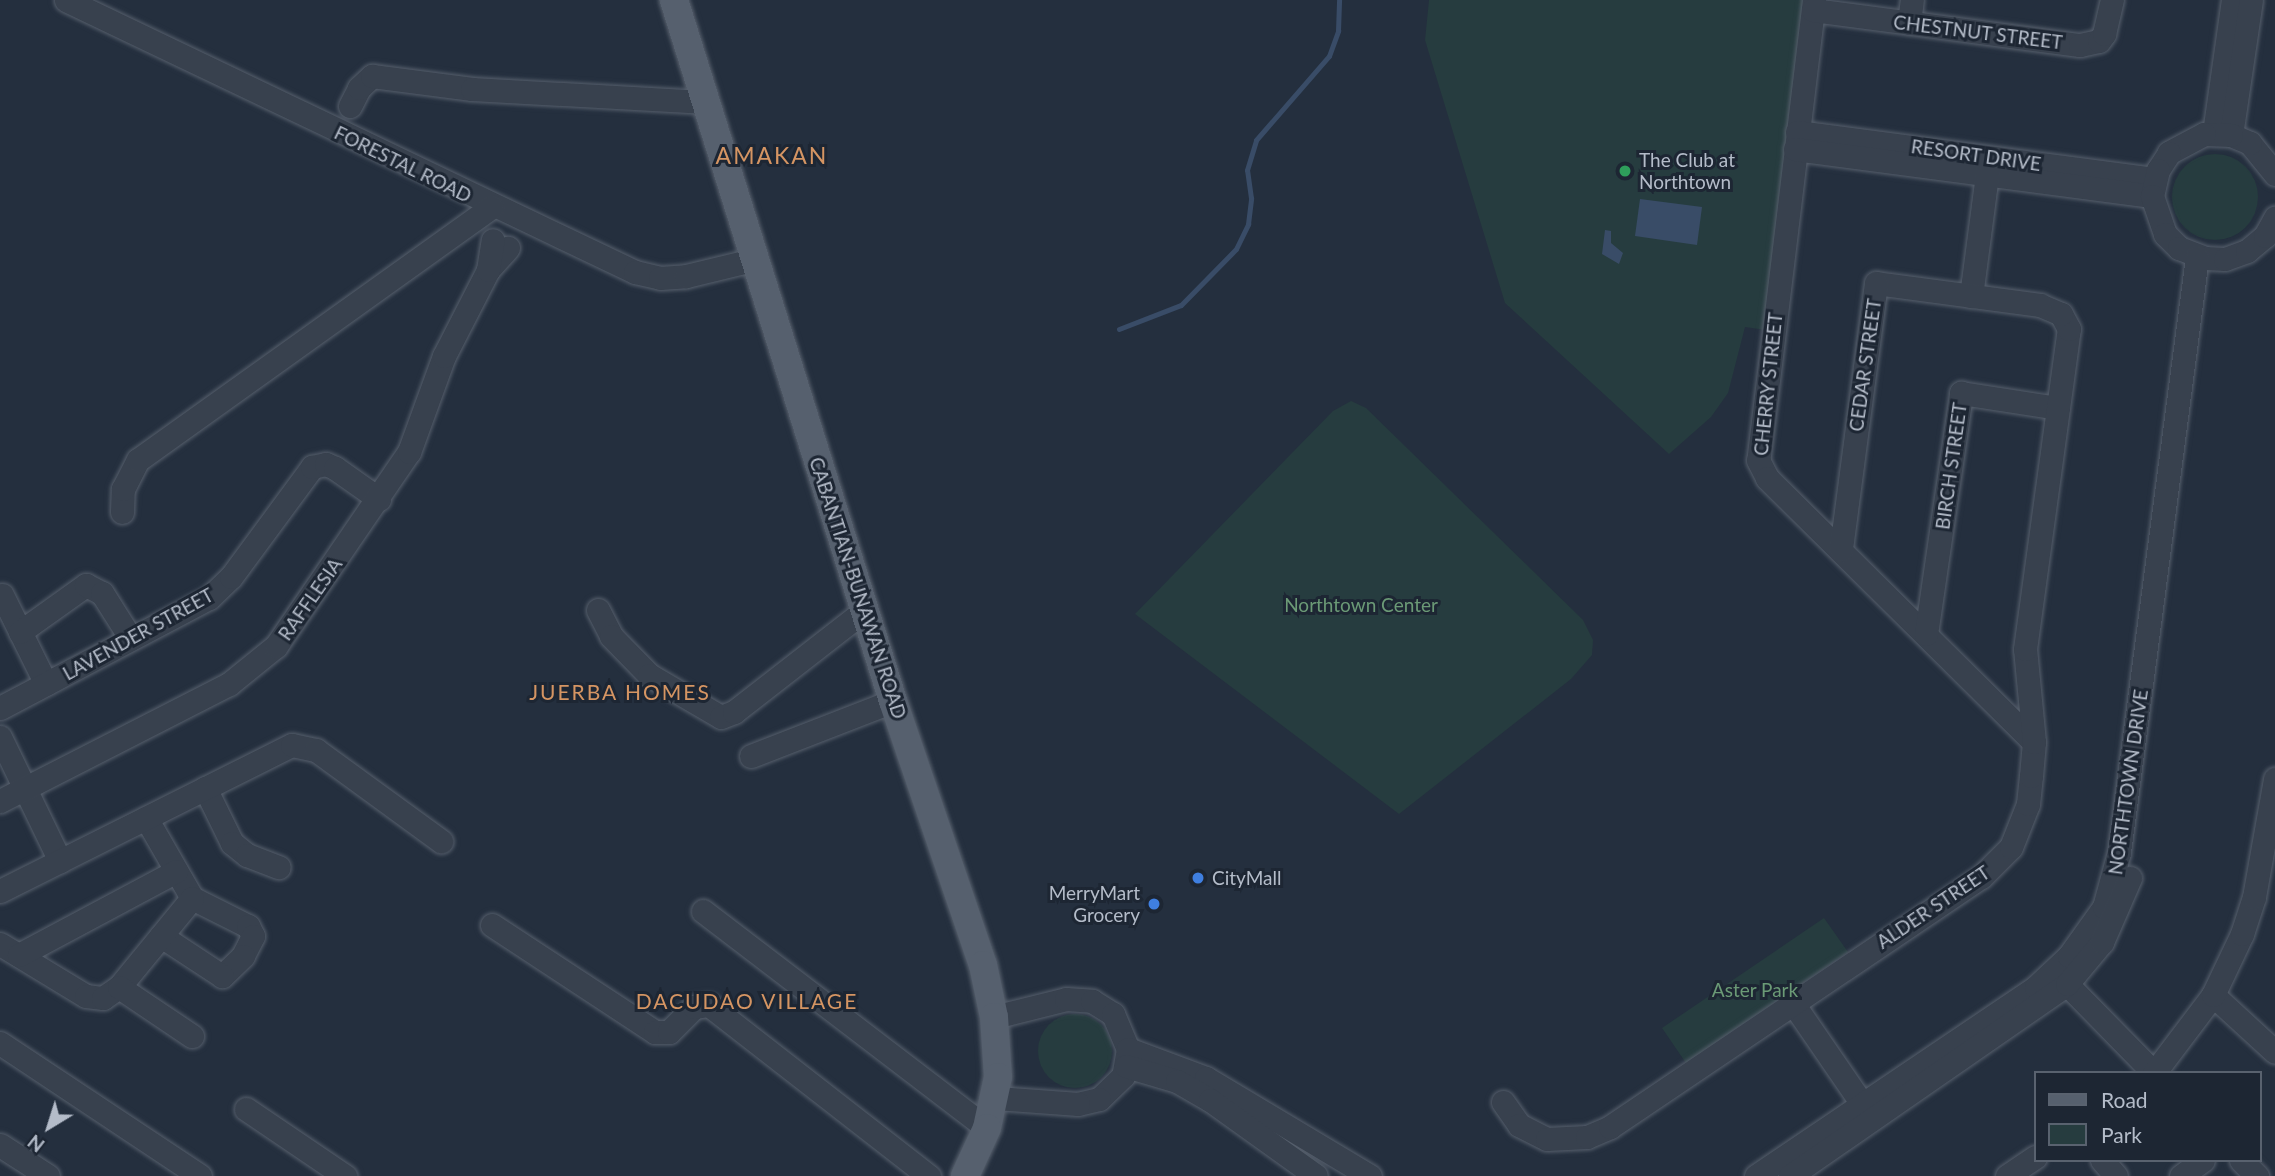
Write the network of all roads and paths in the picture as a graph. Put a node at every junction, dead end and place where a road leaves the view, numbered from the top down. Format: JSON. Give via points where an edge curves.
{"nodes":[{"id":1,"x":66,"y":0,"type":"edge"},
{"id":2,"x":674,"y":0,"type":"edge"},
{"id":3,"x":2112,"y":0,"type":"edge"},
{"id":4,"x":2233,"y":0,"type":"edge"},
{"id":5,"x":2251,"y":0,"type":"edge"},
{"id":6,"x":1814,"y":5,"type":"edge"},
{"id":7,"x":1911,"y":11,"type":"edge"},
{"id":8,"x":707,"y":102,"type":"junction"},
{"id":9,"x":350,"y":107,"type":"dead end"},
{"id":10,"x":2222,"y":134,"type":"junction"},
{"id":11,"x":1796,"y":140,"type":"junction"},
{"id":12,"x":1989,"y":166,"type":"junction"},
{"id":13,"x":2275,"y":174,"type":"edge"},
{"id":14,"x":2153,"y":188,"type":"junction"},
{"id":15,"x":2275,"y":218,"type":"edge"},
{"id":16,"x":505,"y":229,"type":"junction"},
{"id":17,"x":2205,"y":258,"type":"junction"},
{"id":18,"x":752,"y":260,"type":"junction"},
{"id":19,"x":1972,"y":296,"type":"junction"},
{"id":20,"x":2062,"y":314,"type":"joint"},
{"id":21,"x":2058,"y":408,"type":"junction"},
{"id":22,"x":379,"y":499,"type":"junction"},
{"id":23,"x":122,"y":512,"type":"dead end"},
{"id":24,"x":1841,"y":550,"type":"junction"},
{"id":25,"x":2,"y":595,"type":"dead end"},
{"id":26,"x":598,"y":610,"type":"dead end"},
{"id":27,"x":866,"y":610,"type":"junction"},
{"id":28,"x":20,"y":632,"type":"junction"},
{"id":29,"x":1926,"y":634,"type":"junction"},
{"id":30,"x":131,"y":639,"type":"junction"},
{"id":31,"x":2026,"y":673,"type":"junction"},
{"id":32,"x":46,"y":684,"type":"junction"},
{"id":33,"x":1988,"y":696,"type":"junction"},
{"id":34,"x":893,"y":701,"type":"junction"},
{"id":35,"x":0,"y":708,"type":"edge"},
{"id":36,"x":0,"y":737,"type":"edge"},
{"id":37,"x":2034,"y":742,"type":"junction"},
{"id":38,"x":751,"y":755,"type":"dead end"},
{"id":39,"x":2275,"y":779,"type":"edge"},
{"id":40,"x":25,"y":788,"type":"junction"},
{"id":41,"x":205,"y":789,"type":"junction"},
{"id":42,"x":0,"y":801,"type":"edge"},
{"id":43,"x":146,"y":818,"type":"junction"},
{"id":44,"x":441,"y":841,"type":"dead end"},
{"id":45,"x":60,"y":861,"type":"junction"},
{"id":46,"x":279,"y":867,"type":"dead end"},
{"id":47,"x":176,"y":871,"type":"junction"},
{"id":48,"x":0,"y":891,"type":"edge"},
{"id":49,"x":192,"y":898,"type":"junction"},
{"id":50,"x":703,"y":911,"type":"dead end"},
{"id":51,"x":492,"y":925,"type":"dead end"},
{"id":52,"x":161,"y":936,"type":"junction"},
{"id":53,"x":9,"y":950,"type":"edge"},
{"id":54,"x":2060,"y":978,"type":"junction"},
{"id":55,"x":119,"y":986,"type":"junction"},
{"id":56,"x":2213,"y":995,"type":"junction"},
{"id":57,"x":1791,"y":1002,"type":"junction"},
{"id":58,"x":994,"y":1017,"type":"junction"},
{"id":59,"x":192,"y":1036,"type":"dead end"},
{"id":60,"x":0,"y":1042,"type":"edge"},
{"id":61,"x":2275,"y":1052,"type":"edge"},
{"id":62,"x":1127,"y":1057,"type":"junction"},
{"id":63,"x":2152,"y":1071,"type":"edge"},
{"id":64,"x":2156,"y":1071,"type":"edge"},
{"id":65,"x":1180,"y":1074,"type":"junction"},
{"id":66,"x":996,"y":1098,"type":"junction"},
{"id":67,"x":1503,"y":1102,"type":"dead end"},
{"id":68,"x":246,"y":1109,"type":"dead end"},
{"id":69,"x":1867,"y":1112,"type":"junction"},
{"id":70,"x":987,"y":1128,"type":"junction"},
{"id":71,"x":0,"y":1145,"type":"edge"},
{"id":72,"x":2034,"y":1158,"type":"edge"},
{"id":73,"x":2104,"y":1162,"type":"edge"},
{"id":74,"x":2200,"y":1162,"type":"edge"},
{"id":75,"x":2243,"y":1162,"type":"edge"},
{"id":76,"x":48,"y":1176,"type":"edge"},
{"id":77,"x":200,"y":1176,"type":"edge"},
{"id":78,"x":345,"y":1176,"type":"edge"},
{"id":79,"x":929,"y":1176,"type":"edge"},
{"id":80,"x":965,"y":1176,"type":"edge"},
{"id":81,"x":1316,"y":1176,"type":"edge"},
{"id":82,"x":1370,"y":1176,"type":"edge"},
{"id":83,"x":1756,"y":1176,"type":"edge"},
{"id":84,"x":1790,"y":1176,"type":"edge"},
{"id":85,"x":2007,"y":1176,"type":"edge"},
{"id":86,"x":2116,"y":1176,"type":"edge"},
{"id":87,"x":2181,"y":1176,"type":"edge"},
{"id":88,"x":2257,"y":1176,"type":"edge"}],
"edges":[{"from":1,"to":16,"type":"street","name":"FORESTAL ROAD"},
{"from":2,"to":8,"type":"main road","name":"CABANTIAN-BUNAWAN ROAD"},
{"from":3,"to":7,"type":"street","name":"CHESTNUT STREET","via":[[2104,34],[2090,44]]},
{"from":4,"to":10,"type":"street"},
{"from":5,"to":10,"type":"street"},
{"from":6,"to":7,"type":"street","name":"CHESTNUT STREET"},
{"from":6,"to":11,"type":"street","name":"CHERRY STREET"},
{"from":8,"to":9,"type":"street","via":[[472,89],[372,76],[359,88]]},
{"from":8,"to":18,"type":"main road","name":"CABANTIAN-BUNAWAN ROAD"},
{"from":10,"to":13,"type":"street","via":[[2258,149]]},
{"from":10,"to":14,"type":"street","via":[[2176,146]]},
{"from":11,"to":12,"type":"street","name":"RESORT DRIVE"},
{"from":11,"to":24,"type":"street","name":"CHERRY STREET","via":[[1758,460],[1768,478]]},
{"from":12,"to":14,"type":"street","name":"RESORT DRIVE"},
{"from":12,"to":19,"type":"street"},
{"from":14,"to":17,"type":"street","via":[[2165,234]]},
{"from":15,"to":17,"type":"street","via":[[2265,236],[2247,251]]},
{"from":16,"to":18,"type":"street","name":"FORESTAL ROAD","via":[[660,278]]},
{"from":16,"to":22,"type":"street","name":"RAFFLESIA","via":[[444,356],[418,433]]},
{"from":16,"to":23,"type":"street","via":[[138,460],[123,489]]},
{"from":17,"to":54,"type":"street","name":"NORTHTOWN DRIVE","via":[[2115,872],[2089,932]]},
{"from":18,"to":27,"type":"main road","name":"CABANTIAN-BUNAWAN ROAD"},
{"from":19,"to":20,"type":"street","name":"CEDAR STREET","via":[[2040,304]]},
{"from":19,"to":24,"type":"street","name":"CEDAR STREET","via":[[1876,283]]},
{"from":20,"to":21,"type":"street","name":"ALDER STREET","via":[[2069,329]]},
{"from":21,"to":29,"type":"street","name":"BIRCH STREET","via":[[1961,393]]},
{"from":21,"to":31,"type":"street","name":"ALDER STREET","via":[[2027,628]]},
{"from":22,"to":30,"type":"street","name":"LAVENDER STREET","via":[[335,468],[326,464],[312,467],[221,588]]},
{"from":22,"to":40,"type":"street","name":"RAFFLESIA","via":[[292,626],[247,674]]},
{"from":24,"to":29,"type":"street","name":"CHERRY STREET"},
{"from":25,"to":28,"type":"street"},
{"from":26,"to":27,"type":"street","via":[[611,636],[649,675],[721,717],[734,712]]},
{"from":27,"to":34,"type":"main road","name":"CABANTIAN-BUNAWAN ROAD"},
{"from":28,"to":30,"type":"street","via":[[86,585],[102,593]]},
{"from":28,"to":32,"type":"street"},
{"from":29,"to":33,"type":"street","name":"CHERRY STREET"},
{"from":30,"to":32,"type":"street","name":"LAVENDER STREET"},
{"from":31,"to":33,"type":"street","via":[[2010,687]]},
{"from":31,"to":37,"type":"street","name":"ALDER STREET"},
{"from":32,"to":35,"type":"street","name":"LAVENDER STREET"},
{"from":33,"to":37,"type":"street","name":"CHERRY STREET"},
{"from":34,"to":38,"type":"street"},
{"from":34,"to":58,"type":"main road","name":"CABANTIAN-BUNAWAN ROAD","via":[[972,924]]},
{"from":36,"to":40,"type":"street"},
{"from":37,"to":57,"type":"street","name":"ALDER STREET","via":[[2021,828],[1996,864]]},
{"from":39,"to":56,"type":"street","via":[[2254,897]]},
{"from":40,"to":42,"type":"street","name":"RAFFLESIA"},
{"from":40,"to":45,"type":"street"},
{"from":41,"to":43,"type":"street"},
{"from":41,"to":44,"type":"street","via":[[285,748],[309,746]]},
{"from":41,"to":46,"type":"street","via":[[232,843],[247,855]]},
{"from":43,"to":45,"type":"street"},
{"from":43,"to":47,"type":"street"},
{"from":45,"to":48,"type":"street"},
{"from":47,"to":49,"type":"street"},
{"from":47,"to":53,"type":"street"},
{"from":49,"to":52,"type":"street"},
{"from":49,"to":52,"type":"street","via":[[252,930],[251,943],[230,972],[217,975]]},
{"from":50,"to":70,"type":"street"},
{"from":51,"to":79,"type":"street","via":[[655,1032],[669,1032],[694,1007],[709,1005]]},
{"from":52,"to":55,"type":"street"},
{"from":53,"to":55,"type":"street","via":[[86,996],[103,999]]},
{"from":54,"to":63,"type":"street"},
{"from":54,"to":69,"type":"street","name":"NORTHTOWN DRIVE"},
{"from":55,"to":59,"type":"street"},
{"from":56,"to":61,"type":"street"},
{"from":56,"to":64,"type":"street"},
{"from":57,"to":67,"type":"street","name":"ALDER STREET","via":[[1654,1100],[1587,1138],[1547,1139],[1530,1133]]},
{"from":57,"to":69,"type":"street"},
{"from":58,"to":62,"type":"street","via":[[1066,999],[1091,1001],[1121,1024]]},
{"from":58,"to":66,"type":"main road","name":"CABANTIAN-BUNAWAN ROAD"},
{"from":60,"to":77,"type":"street"},
{"from":62,"to":65,"type":"street"},
{"from":62,"to":66,"type":"street","via":[[1116,1085],[1089,1102]]},
{"from":65,"to":81,"type":"street"},
{"from":65,"to":82,"type":"street"},
{"from":66,"to":70,"type":"main road","name":"CABANTIAN-BUNAWAN ROAD"},
{"from":68,"to":78,"type":"street"},
{"from":69,"to":83,"type":"street","name":"NORTHTOWN DRIVE"},
{"from":69,"to":84,"type":"street","name":"NORTHTOWN DRIVE"},
{"from":70,"to":80,"type":"main road","name":"CABANTIAN-BUNAWAN ROAD"},
{"from":71,"to":76,"type":"street"},
{"from":72,"to":85,"type":"street"},
{"from":73,"to":86,"type":"street"},
{"from":74,"to":87,"type":"street"},
{"from":75,"to":88,"type":"street"}]}
